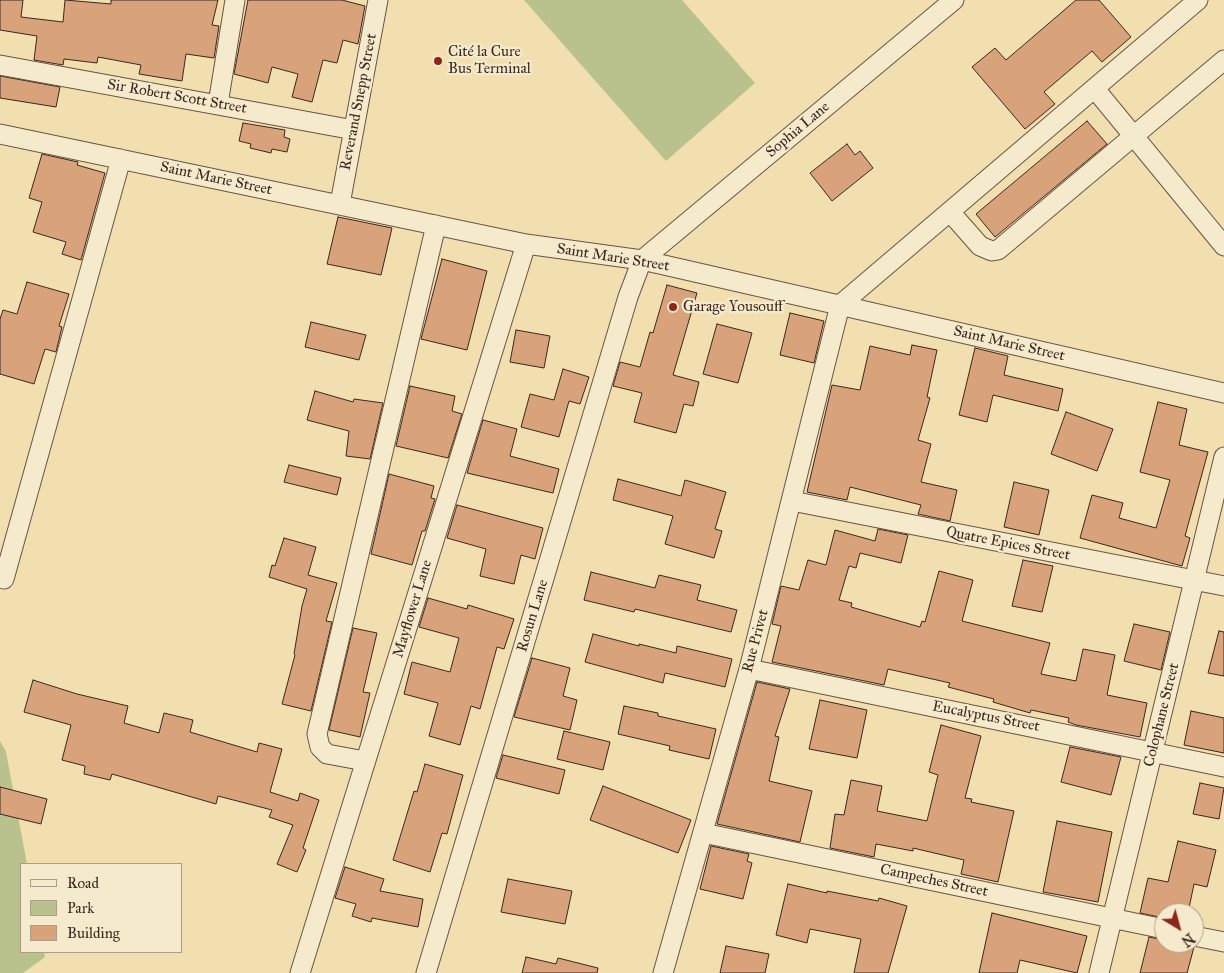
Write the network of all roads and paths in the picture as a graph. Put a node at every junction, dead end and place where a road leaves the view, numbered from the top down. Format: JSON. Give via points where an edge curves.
{"nodes":[{"id":1,"x":236,"y":0,"type":"edge"},
{"id":2,"x":378,"y":0,"type":"edge"},
{"id":3,"x":954,"y":0,"type":"edge"},
{"id":4,"x":1198,"y":0,"type":"edge"},
{"id":5,"x":1224,"y":60,"type":"edge"},
{"id":6,"x":0,"y":65,"type":"edge"},
{"id":7,"x":1095,"y":89,"type":"junction"},
{"id":8,"x":218,"y":104,"type":"junction"},
{"id":9,"x":354,"y":130,"type":"junction"},
{"id":10,"x":0,"y":134,"type":"edge"},
{"id":11,"x":1134,"y":136,"type":"junction"},
{"id":12,"x":120,"y":159,"type":"junction"},
{"id":13,"x":340,"y":204,"type":"junction"},
{"id":14,"x":950,"y":213,"type":"junction"},
{"id":15,"x":436,"y":225,"type":"junction"},
{"id":16,"x":526,"y":244,"type":"junction"},
{"id":17,"x":1224,"y":246,"type":"edge"},
{"id":18,"x":642,"y":260,"type":"junction"},
{"id":19,"x":840,"y":305,"type":"junction"},
{"id":20,"x":1224,"y":393,"type":"edge"},
{"id":21,"x":1224,"y":457,"type":"edge"},
{"id":22,"x":792,"y":502,"type":"junction"},
{"id":23,"x":4,"y":578,"type":"dead end"},
{"id":24,"x":1194,"y":580,"type":"junction"},
{"id":25,"x":1224,"y":586,"type":"edge"},
{"id":26,"x":749,"y":669,"type":"junction"},
{"id":27,"x":1153,"y":751,"type":"junction"},
{"id":28,"x":365,"y":761,"type":"junction"},
{"id":29,"x":1224,"y":767,"type":"edge"},
{"id":30,"x":704,"y":833,"type":"junction"},
{"id":31,"x":1112,"y":919,"type":"junction"},
{"id":32,"x":1154,"y":928,"type":"edge"},
{"id":33,"x":1204,"y":938,"type":"edge"},
{"id":34,"x":1224,"y":942,"type":"edge"},
{"id":35,"x":300,"y":973,"type":"edge"},
{"id":36,"x":426,"y":973,"type":"edge"},
{"id":37,"x":662,"y":973,"type":"edge"},
{"id":38,"x":1099,"y":973,"type":"edge"}],
"edges":[{"from":1,"to":8,"type":"street"},
{"from":2,"to":9,"type":"street","name":"Reverand Snepp Street"},
{"from":3,"to":18,"type":"street","name":"Sophia Lane"},
{"from":4,"to":7,"type":"street"},
{"from":5,"to":11,"type":"street"},
{"from":6,"to":8,"type":"street","name":"Sir Robert Scott Street"},
{"from":7,"to":11,"type":"street"},
{"from":7,"to":14,"type":"street"},
{"from":8,"to":9,"type":"street","name":"Sir Robert Scott Street"},
{"from":9,"to":13,"type":"street","name":"Reverand Snepp Street"},
{"from":10,"to":12,"type":"street","name":"Saint Marie Street"},
{"from":11,"to":14,"type":"street","via":[[998,250],[980,246]]},
{"from":11,"to":17,"type":"street"},
{"from":12,"to":13,"type":"street","name":"Saint Marie Street"},
{"from":12,"to":23,"type":"street"},
{"from":13,"to":15,"type":"street","name":"Saint Marie Street"},
{"from":14,"to":19,"type":"street"},
{"from":15,"to":16,"type":"street","name":"Saint Marie Street"},
{"from":15,"to":28,"type":"street","via":[[317,734],[320,747],[327,754]]},
{"from":16,"to":18,"type":"street","name":"Saint Marie Street"},
{"from":16,"to":28,"type":"street","name":"Mayflower Lane"},
{"from":18,"to":19,"type":"street","name":"Saint Marie Street"},
{"from":18,"to":36,"type":"street","name":"Rosun Lane","via":[[625,306]]},
{"from":19,"to":20,"type":"street","name":"Saint Marie Street"},
{"from":19,"to":22,"type":"street","name":"Rue Privet"},
{"from":21,"to":24,"type":"street","name":"Colophane Street"},
{"from":22,"to":24,"type":"street","name":"Quatre Epices Street"},
{"from":22,"to":26,"type":"street","name":"Rue Privet"},
{"from":24,"to":25,"type":"street","name":"Quatre Epices Street"},
{"from":24,"to":27,"type":"street","name":"Colophane Street"},
{"from":26,"to":27,"type":"street","name":"Eucalyptus Street"},
{"from":26,"to":30,"type":"street","name":"Rue Privet"},
{"from":27,"to":29,"type":"street","name":"Eucalyptus Street"},
{"from":27,"to":31,"type":"street","name":"Colophane Street"},
{"from":28,"to":35,"type":"street","name":"Mayflower Lane"},
{"from":30,"to":31,"type":"street","name":"Campeches Street"},
{"from":30,"to":37,"type":"street","name":"Rue Privet"},
{"from":31,"to":32,"type":"street","name":"Campeches Street"},
{"from":31,"to":38,"type":"street","name":"Colophane Street"},
{"from":33,"to":34,"type":"street"}]}
